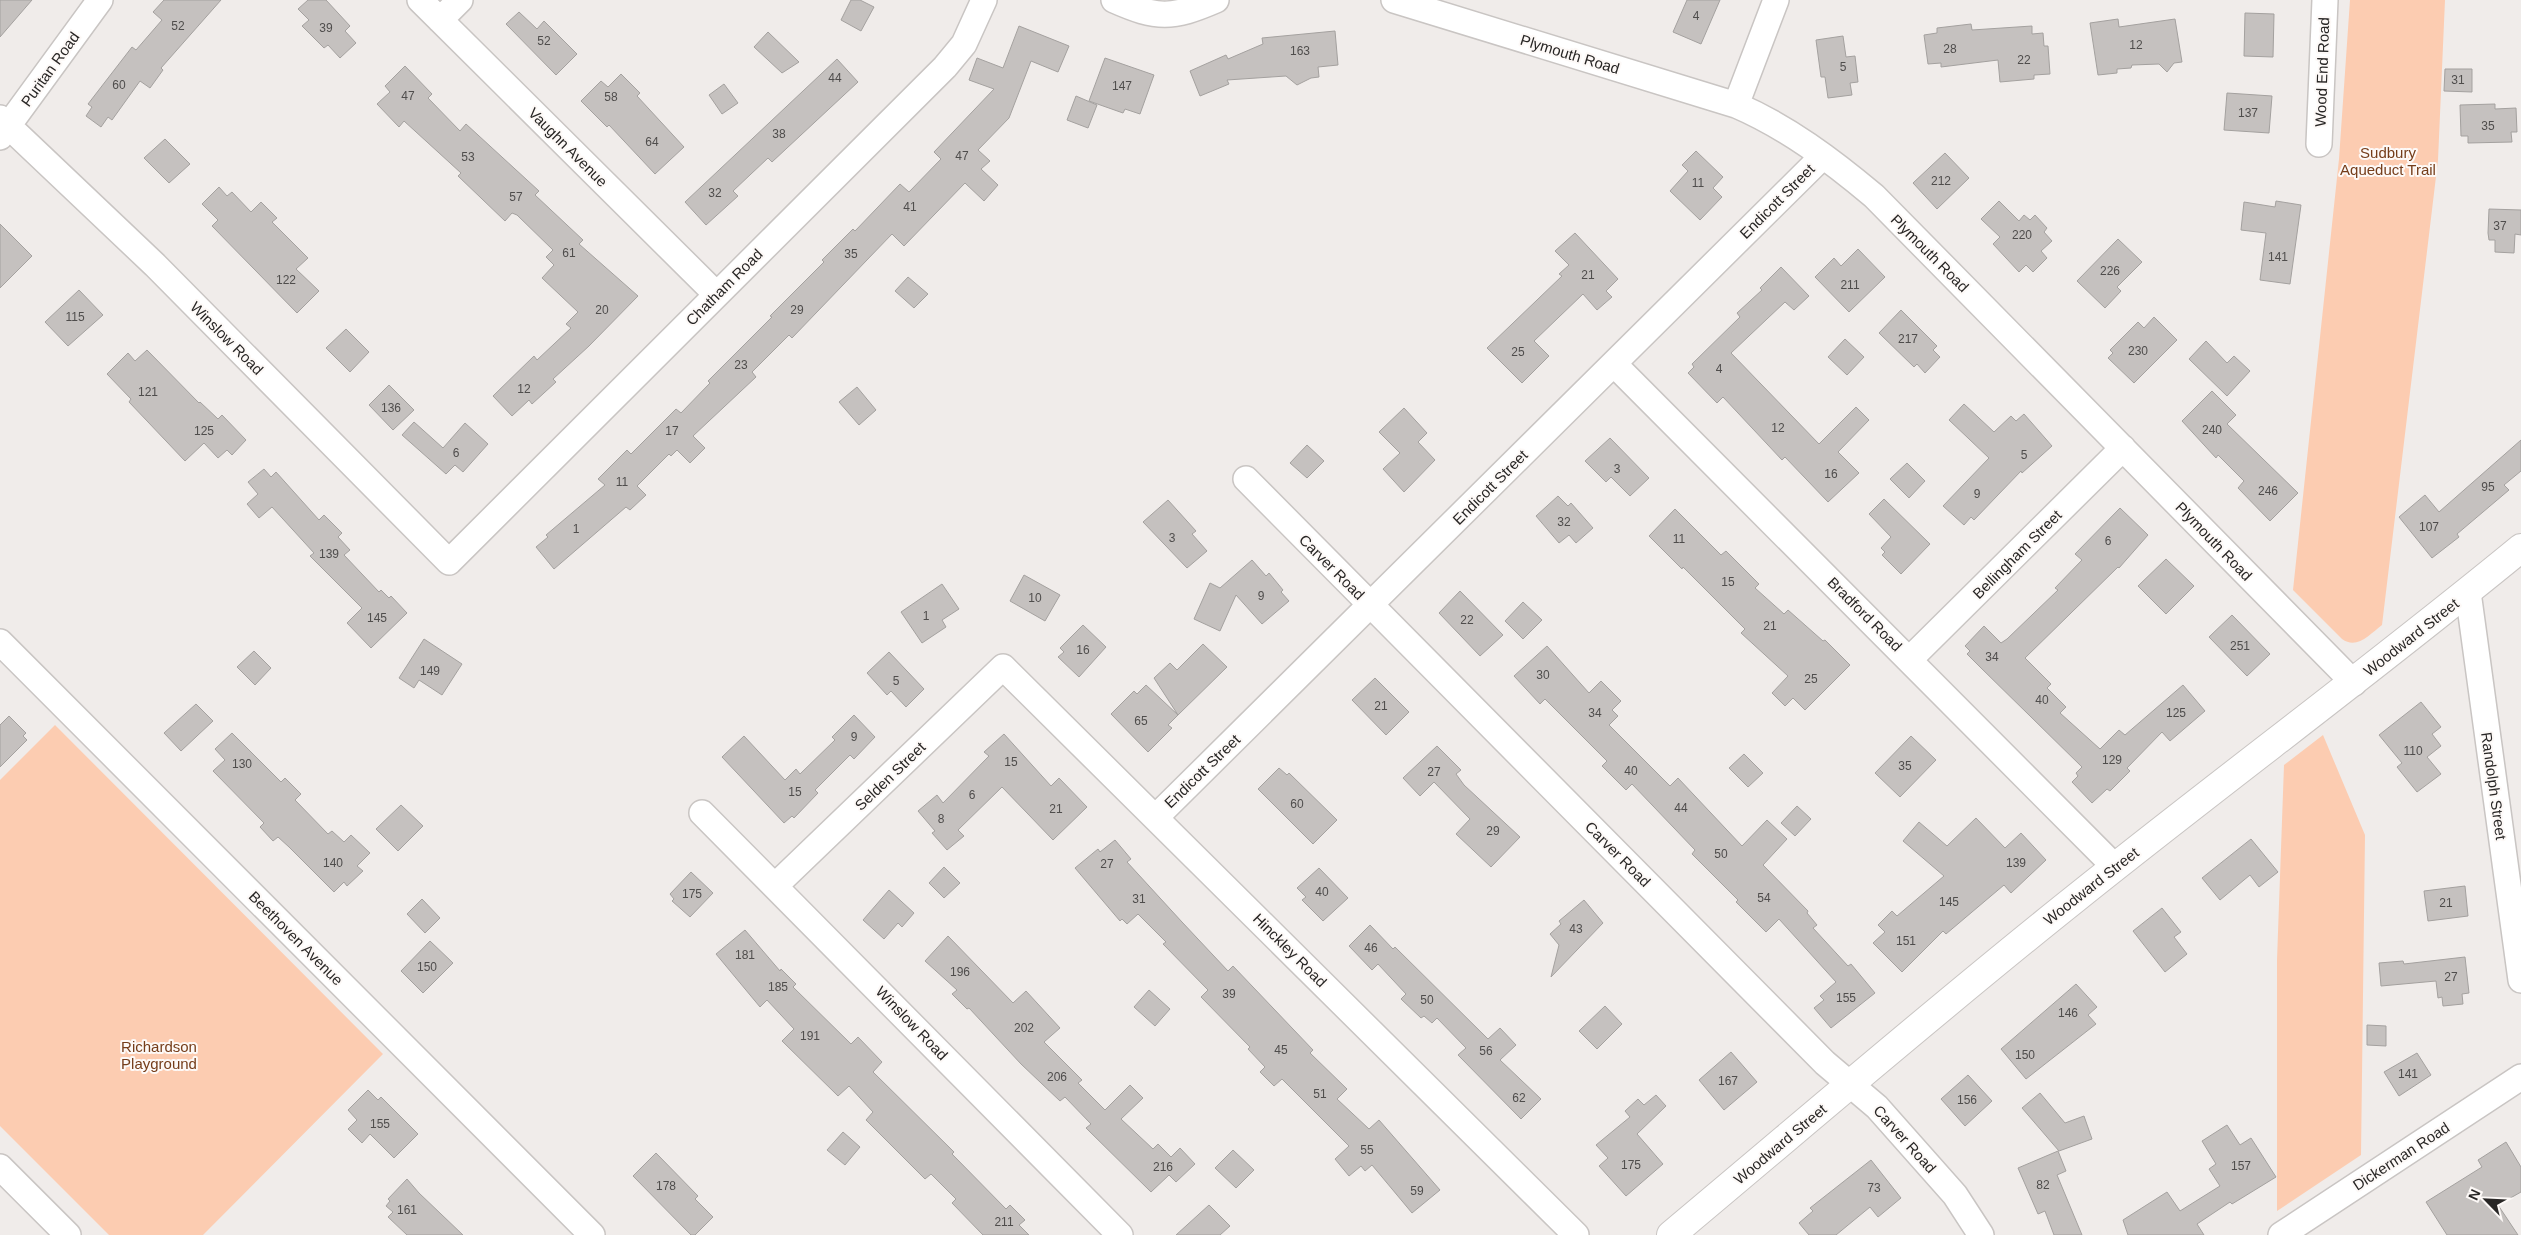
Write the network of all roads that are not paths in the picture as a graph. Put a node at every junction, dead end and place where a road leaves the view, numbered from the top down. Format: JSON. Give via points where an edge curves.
{"nodes":[{"id":1,"x":100,"y":0,"type":"edge"},
{"id":2,"x":420,"y":0,"type":"edge"},
{"id":3,"x":460,"y":0,"type":"edge"},
{"id":4,"x":984,"y":0,"type":"edge"},
{"id":5,"x":1114,"y":0,"type":"edge"},
{"id":6,"x":1216,"y":0,"type":"edge"},
{"id":7,"x":1394,"y":0,"type":"edge"},
{"id":8,"x":1776,"y":0,"type":"edge"},
{"id":9,"x":2325,"y":0,"type":"edge"},
{"id":10,"x":440,"y":20,"type":"junction"},
{"id":11,"x":1736,"y":105,"type":"junction"},
{"id":12,"x":3,"y":127,"type":"edge"},
{"id":13,"x":2319,"y":144,"type":"dead end"},
{"id":14,"x":1823,"y":156,"type":"junction"},
{"id":15,"x":716,"y":294,"type":"junction"},
{"id":16,"x":1614,"y":364,"type":"junction"},
{"id":17,"x":2123,"y":448,"type":"junction"},
{"id":18,"x":1246,"y":479,"type":"dead end"},
{"id":19,"x":2521,"y":548,"type":"edge"},
{"id":20,"x":449,"y":562,"type":"joint"},
{"id":21,"x":2468,"y":592,"type":"junction"},
{"id":22,"x":1371,"y":606,"type":"junction"},
{"id":23,"x":0,"y":642,"type":"edge"},
{"id":24,"x":1910,"y":659,"type":"junction"},
{"id":25,"x":1003,"y":667,"type":"joint"},
{"id":26,"x":2354,"y":683,"type":"junction"},
{"id":27,"x":702,"y":812,"type":"dead end"},
{"id":28,"x":1156,"y":816,"type":"junction"},
{"id":29,"x":2115,"y":867,"type":"junction"},
{"id":30,"x":776,"y":885,"type":"junction"},
{"id":31,"x":2521,"y":980,"type":"edge"},
{"id":32,"x":2521,"y":1077,"type":"edge"},
{"id":33,"x":1852,"y":1085,"type":"junction"},
{"id":34,"x":0,"y":1167,"type":"edge"},
{"id":35,"x":1682,"y":1231,"type":"edge"},
{"id":36,"x":68,"y":1235,"type":"edge"},
{"id":37,"x":592,"y":1235,"type":"edge"},
{"id":38,"x":1120,"y":1235,"type":"edge"},
{"id":39,"x":1576,"y":1235,"type":"edge"},
{"id":40,"x":1981,"y":1235,"type":"edge"},
{"id":41,"x":2281,"y":1235,"type":"edge"}],
"edges":[{"from":1,"to":12,"type":"street","name":"Puritan Road"},
{"from":2,"to":10,"type":"street","name":"Vaughn Avenue"},
{"from":3,"to":10,"type":"street"},
{"from":4,"to":15,"type":"street","name":"Chatham Road","via":[[964,44],[945,67]]},
{"from":5,"to":6,"type":"street","via":[[1151,14],[1185,13]]},
{"from":7,"to":11,"type":"street","name":"Plymouth Road"},
{"from":8,"to":11,"type":"street"},
{"from":9,"to":13,"type":"street","name":"Wood End Road"},
{"from":10,"to":15,"type":"street","name":"Vaughn Avenue"},
{"from":11,"to":14,"type":"street","name":"Plymouth Road","via":[[1768,119]]},
{"from":12,"to":20,"type":"street","name":"Winslow Road","via":[[155,265]]},
{"from":14,"to":16,"type":"street","name":"Endicott Street"},
{"from":14,"to":17,"type":"street","name":"Plymouth Road","via":[[1874,196]]},
{"from":15,"to":20,"type":"street","name":"Chatham Road"},
{"from":16,"to":22,"type":"street","name":"Endicott Street"},
{"from":16,"to":24,"type":"street","name":"Bradford Road"},
{"from":17,"to":24,"type":"street","name":"Bellingham Street"},
{"from":17,"to":26,"type":"street","name":"Plymouth Road"},
{"from":18,"to":22,"type":"street","name":"Carver Road"},
{"from":19,"to":21,"type":"street","name":"Woodward Street"},
{"from":21,"to":26,"type":"street","name":"Woodward Street"},
{"from":21,"to":31,"type":"street","name":"Randolph Street"},
{"from":22,"to":28,"type":"street","name":"Endicott Street"},
{"from":22,"to":33,"type":"street","name":"Carver Road","via":[[1825,1063]]},
{"from":23,"to":37,"type":"street","name":"Beethoven Avenue"},
{"from":24,"to":29,"type":"street","name":"Bradford Road"},
{"from":25,"to":28,"type":"street","name":"Hinckley Road"},
{"from":25,"to":30,"type":"street","name":"Selden Street"},
{"from":26,"to":29,"type":"street","name":"Woodward Street"},
{"from":27,"to":30,"type":"street","name":"Winslow Road"},
{"from":28,"to":39,"type":"street","name":"Hinckley Road"},
{"from":29,"to":33,"type":"street","name":"Woodward Street","via":[[2009,951]]},
{"from":30,"to":38,"type":"street","name":"Winslow Road"},
{"from":32,"to":41,"type":"street","name":"Dickerman Road"},
{"from":33,"to":35,"type":"street","name":"Woodward Street"},
{"from":33,"to":40,"type":"street","name":"Carver Road","via":[[1877,1107],[1955,1195]]},
{"from":34,"to":36,"type":"street"}]}
